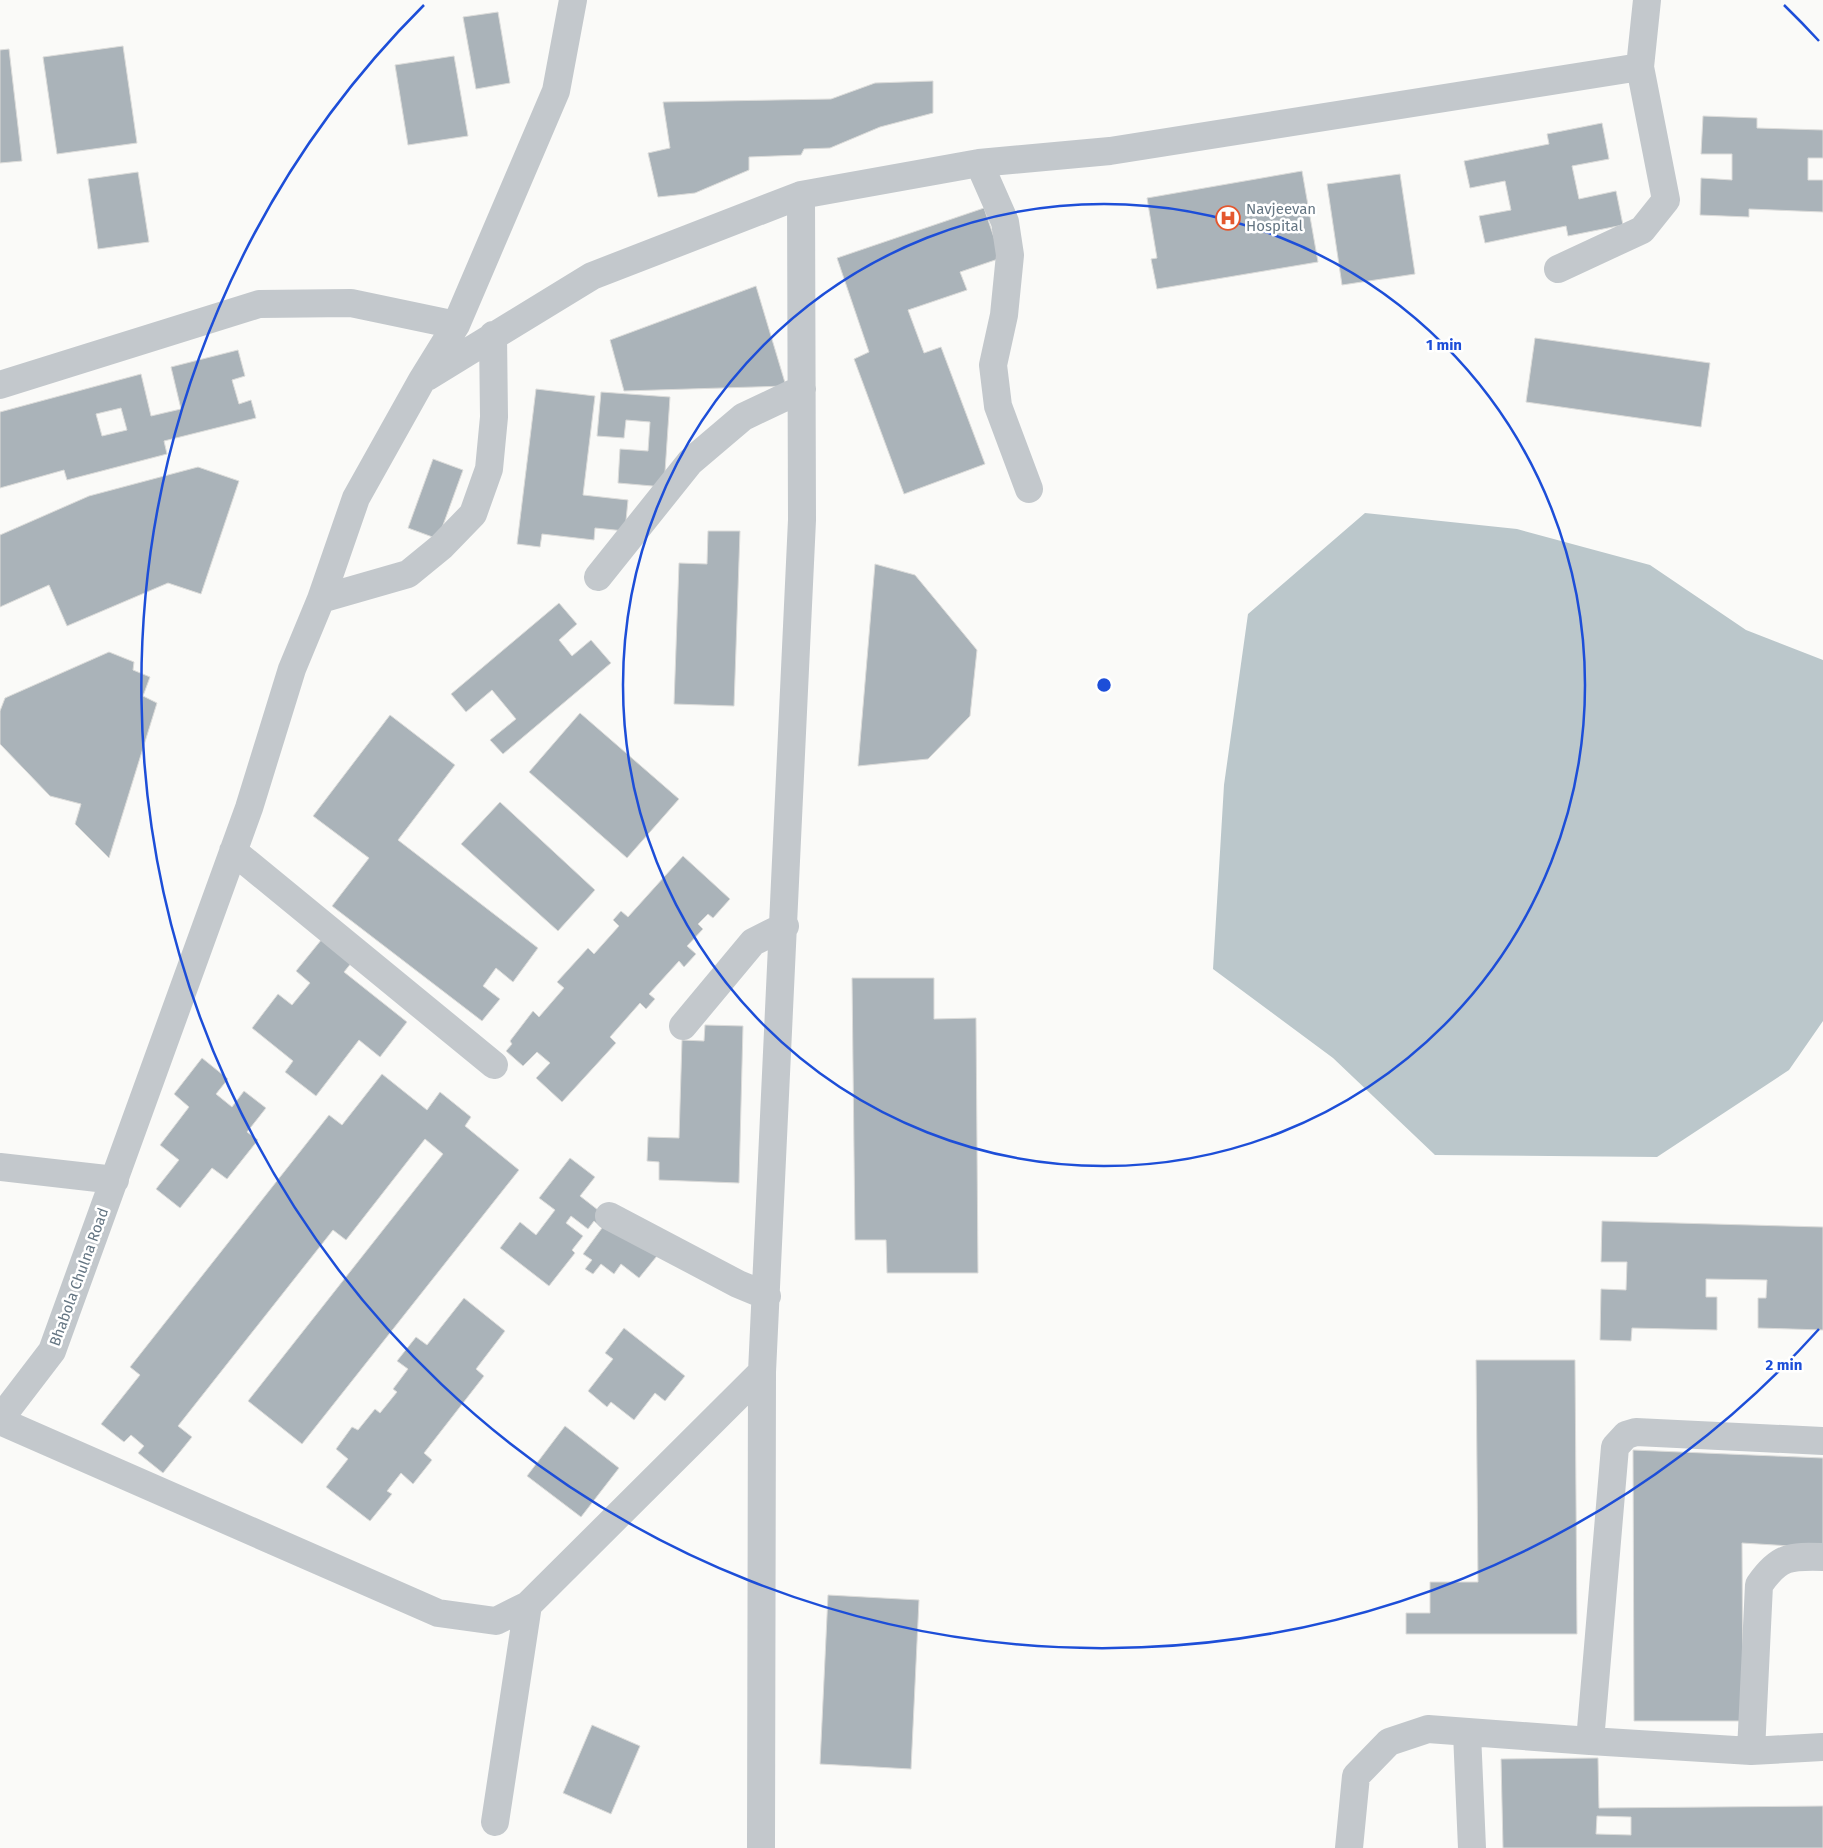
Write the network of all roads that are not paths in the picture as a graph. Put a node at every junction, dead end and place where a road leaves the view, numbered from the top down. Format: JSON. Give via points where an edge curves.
{"nodes":[{"id":1,"x":573,"y":0,"type":"edge"},
{"id":2,"x":1647,"y":0,"type":"edge"},
{"id":3,"x":1640,"y":67,"type":"junction"},
{"id":4,"x":979,"y":163,"type":"junction"},
{"id":5,"x":801,"y":195,"type":"junction"},
{"id":6,"x":1558,"y":269,"type":"dead end"},
{"id":7,"x":456,"y":325,"type":"junction"},
{"id":8,"x":493,"y":335,"type":"junction"},
{"id":9,"x":422,"y":380,"type":"junction"},
{"id":10,"x":0,"y":385,"type":"edge"},
{"id":11,"x":802,"y":389,"type":"junction"},
{"id":12,"x":1028,"y":488,"type":"dead end"},
{"id":13,"x":598,"y":577,"type":"dead end"},
{"id":14,"x":321,"y":599,"type":"junction"},
{"id":15,"x":233,"y":851,"type":"junction"},
{"id":16,"x":785,"y":926,"type":"junction"},
{"id":17,"x":683,"y":1026,"type":"dead end"},
{"id":18,"x":494,"y":1065,"type":"dead end"},
{"id":19,"x":0,"y":1167,"type":"edge"},
{"id":20,"x":114,"y":1180,"type":"junction"},
{"id":21,"x":608,"y":1216,"type":"dead end"},
{"id":22,"x":767,"y":1296,"type":"junction"},
{"id":23,"x":762,"y":1372,"type":"junction"},
{"id":24,"x":0,"y":1420,"type":"edge"},
{"id":25,"x":1823,"y":1441,"type":"edge"},
{"id":26,"x":1823,"y":1557,"type":"edge"},
{"id":27,"x":528,"y":1606,"type":"junction"},
{"id":28,"x":1467,"y":1733,"type":"junction"},
{"id":29,"x":1590,"y":1741,"type":"junction"},
{"id":30,"x":1823,"y":1747,"type":"edge"},
{"id":31,"x":1751,"y":1751,"type":"junction"},
{"id":32,"x":495,"y":1822,"type":"dead end"},
{"id":33,"x":761,"y":1848,"type":"edge"},
{"id":34,"x":1349,"y":1848,"type":"edge"},
{"id":35,"x":1472,"y":1848,"type":"edge"}],
"edges":[{"from":1,"to":7,"type":"street","name":"Bhabola Chulna Road","via":[[556,91]]},
{"from":2,"to":3,"type":"street"},
{"from":3,"to":4,"type":"street","via":[[1110,151]]},
{"from":3,"to":6,"type":"street","via":[[1666,200],[1642,230]]},
{"from":4,"to":5,"type":"street"},
{"from":4,"to":12,"type":"street","via":[[1005,222],[1010,254],[1004,315],[993,365],[998,406]]},
{"from":5,"to":8,"type":"street","via":[[592,276]]},
{"from":5,"to":11,"type":"street"},
{"from":7,"to":9,"type":"street","name":"Bhabola Chulna Road"},
{"from":7,"to":10,"type":"street","via":[[351,304],[259,304]]},
{"from":8,"to":9,"type":"street"},
{"from":8,"to":14,"type":"street","via":[[494,417],[489,468],[473,514],[441,547],[408,574]]},
{"from":9,"to":14,"type":"street","name":"Bhabola Chulna Road","via":[[356,498]]},
{"from":11,"to":13,"type":"street","via":[[743,417],[690,462]]},
{"from":11,"to":16,"type":"street","via":[[802,520]]},
{"from":14,"to":15,"type":"street","name":"Bhabola Chulna Road","via":[[292,669]]},
{"from":15,"to":18,"type":"street"},
{"from":15,"to":20,"type":"street","name":"Bhabola Chulna Road"},
{"from":16,"to":17,"type":"street","via":[[753,942]]},
{"from":16,"to":22,"type":"street"},
{"from":19,"to":20,"type":"street"},
{"from":20,"to":24,"type":"street","name":"Bhabola Chulna Road","via":[[52,1351]]},
{"from":21,"to":22,"type":"street"},
{"from":22,"to":23,"type":"street"},
{"from":23,"to":27,"type":"street"},
{"from":23,"to":33,"type":"street"},
{"from":24,"to":27,"type":"street","via":[[438,1612],[496,1621]]},
{"from":25,"to":29,"type":"street","via":[[1636,1432],[1626,1435],[1615,1448]]},
{"from":26,"to":31,"type":"street","via":[[1787,1557],[1767,1573],[1759,1585]]},
{"from":27,"to":32,"type":"street"},
{"from":28,"to":29,"type":"street"},
{"from":28,"to":34,"type":"street","via":[[1428,1729],[1389,1742],[1356,1776]]},
{"from":28,"to":35,"type":"street"},
{"from":29,"to":31,"type":"street"},
{"from":30,"to":31,"type":"street"}]}
